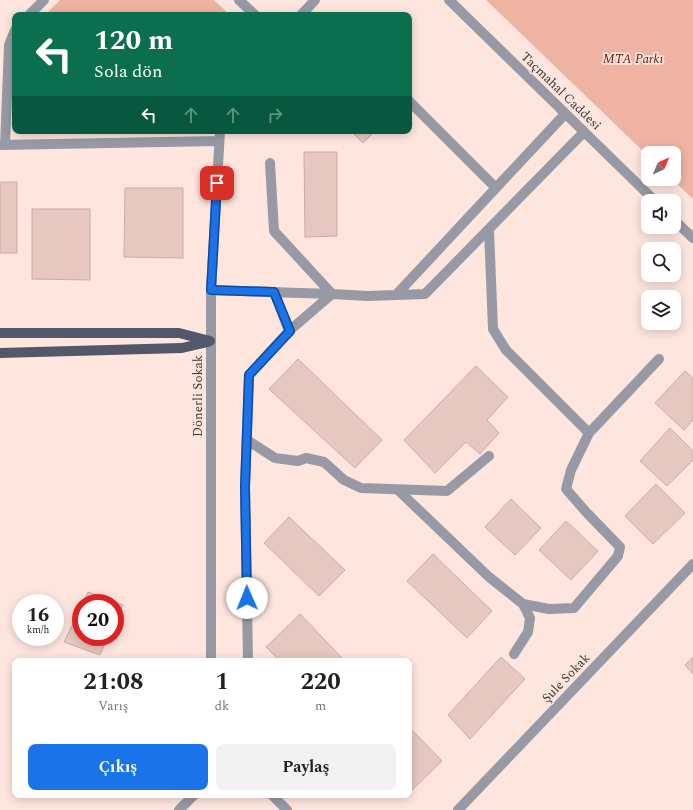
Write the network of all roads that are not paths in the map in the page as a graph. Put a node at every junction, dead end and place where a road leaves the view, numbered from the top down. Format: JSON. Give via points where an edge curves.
{"nodes":[{"id":1,"x":44,"y":0,"type":"edge"},
{"id":2,"x":239,"y":0,"type":"edge"},
{"id":3,"x":315,"y":0,"type":"edge"},
{"id":4,"x":449,"y":0,"type":"edge"},
{"id":5,"x":32,"y":12,"type":"edge"},
{"id":6,"x":253,"y":12,"type":"edge"},
{"id":7,"x":304,"y":12,"type":"edge"},
{"id":8,"x":12,"y":38,"type":"edge"},
{"id":9,"x":412,"y":104,"type":"edge"},
{"id":10,"x":566,"y":114,"type":"junction"},
{"id":11,"x":584,"y":132,"type":"junction"},
{"id":12,"x":220,"y":134,"type":"edge"},
{"id":13,"x":220,"y":142,"type":"junction"},
{"id":14,"x":3,"y":145,"type":"edge"},
{"id":15,"x":270,"y":163,"type":"dead end"},
{"id":16,"x":496,"y":188,"type":"junction"},
{"id":17,"x":648,"y":194,"type":"edge"},
{"id":18,"x":681,"y":227,"type":"edge"},
{"id":19,"x":489,"y":230,"type":"junction"},
{"id":20,"x":693,"y":238,"type":"edge"},
{"id":21,"x":211,"y":290,"type":"junction"},
{"id":22,"x":274,"y":292,"type":"junction"},
{"id":23,"x":332,"y":294,"type":"junction"},
{"id":24,"x":396,"y":295,"type":"junction"},
{"id":25,"x":290,"y":331,"type":"junction"},
{"id":26,"x":0,"y":333,"type":"edge"},
{"id":27,"x":210,"y":341,"type":"junction"},
{"id":28,"x":0,"y":352,"type":"edge"},
{"id":29,"x":659,"y":359,"type":"dead end"},
{"id":30,"x":589,"y":433,"type":"junction"},
{"id":31,"x":247,"y":440,"type":"junction"},
{"id":32,"x":489,"y":456,"type":"dead end"},
{"id":33,"x":398,"y":490,"type":"junction"},
{"id":34,"x":693,"y":564,"type":"edge"},
{"id":35,"x":524,"y":604,"type":"junction"},
{"id":36,"x":514,"y":654,"type":"dead end"},
{"id":37,"x":211,"y":658,"type":"edge"},
{"id":38,"x":248,"y":658,"type":"edge"},
{"id":39,"x":191,"y":798,"type":"edge"},
{"id":40,"x":275,"y":798,"type":"edge"},
{"id":41,"x":179,"y":810,"type":"edge"},
{"id":42,"x":287,"y":810,"type":"edge"},
{"id":43,"x":458,"y":810,"type":"edge"}],
"edges":[{"from":1,"to":5,"type":"street"},
{"from":2,"to":6,"type":"street"},
{"from":3,"to":7,"type":"street"},
{"from":4,"to":10,"type":"street","name":"Taçmahal Caddesi"},
{"from":8,"to":14,"type":"street","via":[[9,46]]},
{"from":9,"to":16,"type":"street"},
{"from":10,"to":11,"type":"street","name":"Taçmahal Caddesi"},
{"from":10,"to":16,"type":"street"},
{"from":11,"to":17,"type":"street","name":"Taçmahal Caddesi"},
{"from":11,"to":19,"type":"street"},
{"from":12,"to":13,"type":"street","name":"Dönerli Sokak"},
{"from":13,"to":14,"type":"street"},
{"from":13,"to":21,"type":"street","name":"Dönerli Sokak"},
{"from":15,"to":23,"type":"street","via":[[274,231]]},
{"from":16,"to":24,"type":"street"},
{"from":18,"to":20,"type":"street"},
{"from":19,"to":24,"type":"street","via":[[425,294]]},
{"from":19,"to":30,"type":"street","via":[[493,329],[506,350]]},
{"from":21,"to":22,"type":"street"},
{"from":21,"to":27,"type":"street","name":"Dönerli Sokak"},
{"from":22,"to":23,"type":"street"},
{"from":22,"to":25,"type":"street"},
{"from":23,"to":24,"type":"street"},
{"from":23,"to":25,"type":"street"},
{"from":25,"to":31,"type":"street","via":[[249,375]]},
{"from":26,"to":27,"type":"main road","via":[[179,333]]},
{"from":27,"to":28,"type":"main road","via":[[182,348]]},
{"from":27,"to":37,"type":"street","name":"Dönerli Sokak"},
{"from":29,"to":30,"type":"street"},
{"from":30,"to":35,"type":"street","via":[[571,470],[566,489],[620,547],[618,556],[574,608],[549,609]]},
{"from":31,"to":33,"type":"street","via":[[275,458],[298,461],[306,458],[324,462],[344,480],[361,488]]},
{"from":31,"to":38,"type":"street","via":[[245,487]]},
{"from":32,"to":33,"type":"street","via":[[447,491]]},
{"from":33,"to":35,"type":"street","via":[[489,577]]},
{"from":34,"to":43,"type":"street","name":"Şule Sokak"},
{"from":35,"to":36,"type":"street","via":[[530,618],[528,632]]},
{"from":39,"to":41,"type":"street"},
{"from":40,"to":42,"type":"street"}]}
